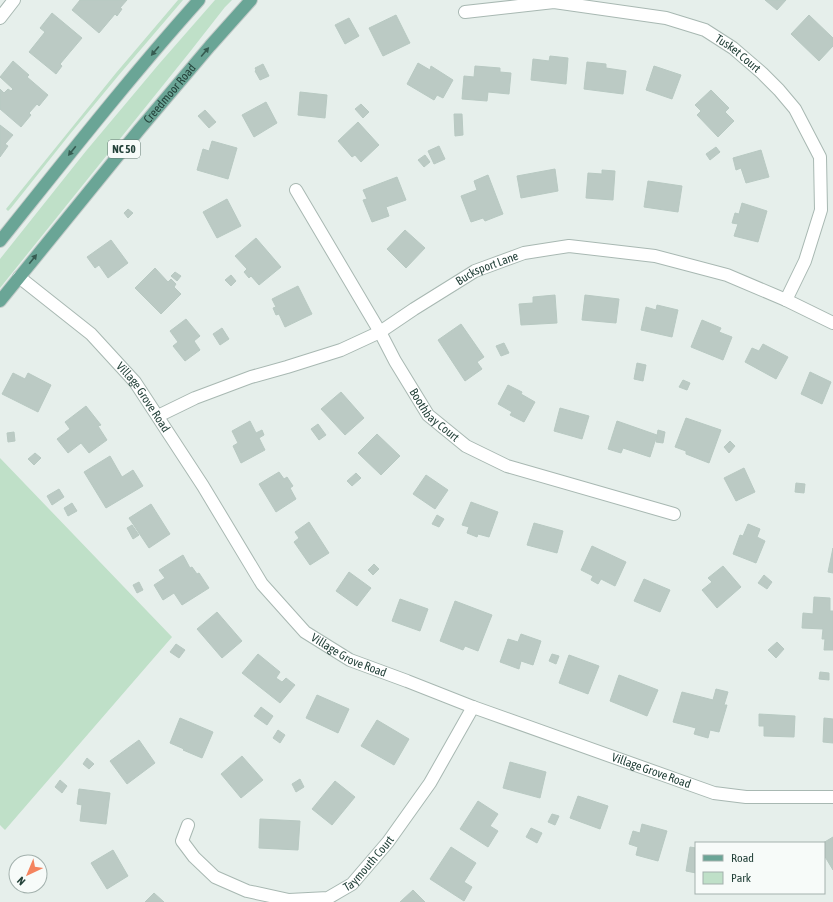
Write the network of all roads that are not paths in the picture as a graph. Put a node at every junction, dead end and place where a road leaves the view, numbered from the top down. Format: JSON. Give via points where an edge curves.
{"nodes":[{"id":1,"x":14,"y":0,"type":"edge"},
{"id":2,"x":199,"y":0,"type":"edge"},
{"id":3,"x":251,"y":0,"type":"edge"},
{"id":4,"x":554,"y":1,"type":"edge"},
{"id":5,"x":465,"y":12,"type":"dead end"},
{"id":6,"x":0,"y":18,"type":"edge"},
{"id":7,"x":296,"y":190,"type":"dead end"},
{"id":8,"x":0,"y":241,"type":"edge"},
{"id":9,"x":19,"y":277,"type":"junction"},
{"id":10,"x":786,"y":300,"type":"junction"},
{"id":11,"x":0,"y":301,"type":"edge"},
{"id":12,"x":833,"y":323,"type":"edge"},
{"id":13,"x":380,"y":332,"type":"junction"},
{"id":14,"x":158,"y":416,"type":"junction"},
{"id":15,"x":674,"y":514,"type":"dead end"},
{"id":16,"x":473,"y":707,"type":"junction"},
{"id":17,"x":833,"y":797,"type":"edge"},
{"id":18,"x":188,"y":825,"type":"dead end"},
{"id":19,"x":329,"y":900,"type":"edge"}],
"edges":[{"from":1,"to":6,"type":"street"},
{"from":2,"to":8,"type":"main road","one_way":true},
{"from":9,"to":3,"type":"main road","name":"Creedmoor Road","number":"NC 50","one_way":true,"via":[[139,130]]},
{"from":4,"to":5,"type":"street","name":"Tusket Court"},
{"from":4,"to":10,"type":"street","name":"Tusket Court","via":[[666,18],[705,30],[733,48],[762,73],[795,109],[820,157],[821,210],[805,261]]},
{"from":7,"to":13,"type":"street","name":"Boothbay Court"},
{"from":9,"to":11,"type":"main road","name":"Creedmoor Road","number":"NC 50"},
{"from":9,"to":14,"type":"street","name":"Village Grove Road","via":[[91,334],[135,382]]},
{"from":10,"to":12,"type":"street","name":"Bucksport Lane"},
{"from":10,"to":13,"type":"street","name":"Bucksport Lane","via":[[727,274],[655,256],[569,246],[524,253],[474,271]]},
{"from":13,"to":14,"type":"street","name":"Bucksport Lane","via":[[341,350],[251,377],[195,398]]},
{"from":13,"to":15,"type":"street","name":"Boothbay Court","via":[[428,415],[466,446],[507,466]]},
{"from":14,"to":16,"type":"street","name":"Village Grove Road","via":[[262,584],[305,632],[350,660]]},
{"from":16,"to":17,"type":"street","name":"Village Grove Road","via":[[714,793],[746,797]]},
{"from":16,"to":19,"type":"street","name":"Taymouth Court","via":[[430,782],[388,842],[352,884]]},
{"from":18,"to":19,"type":"street","name":"Taymouth Court","via":[[182,841],[215,877],[247,891],[288,900]]}]}
